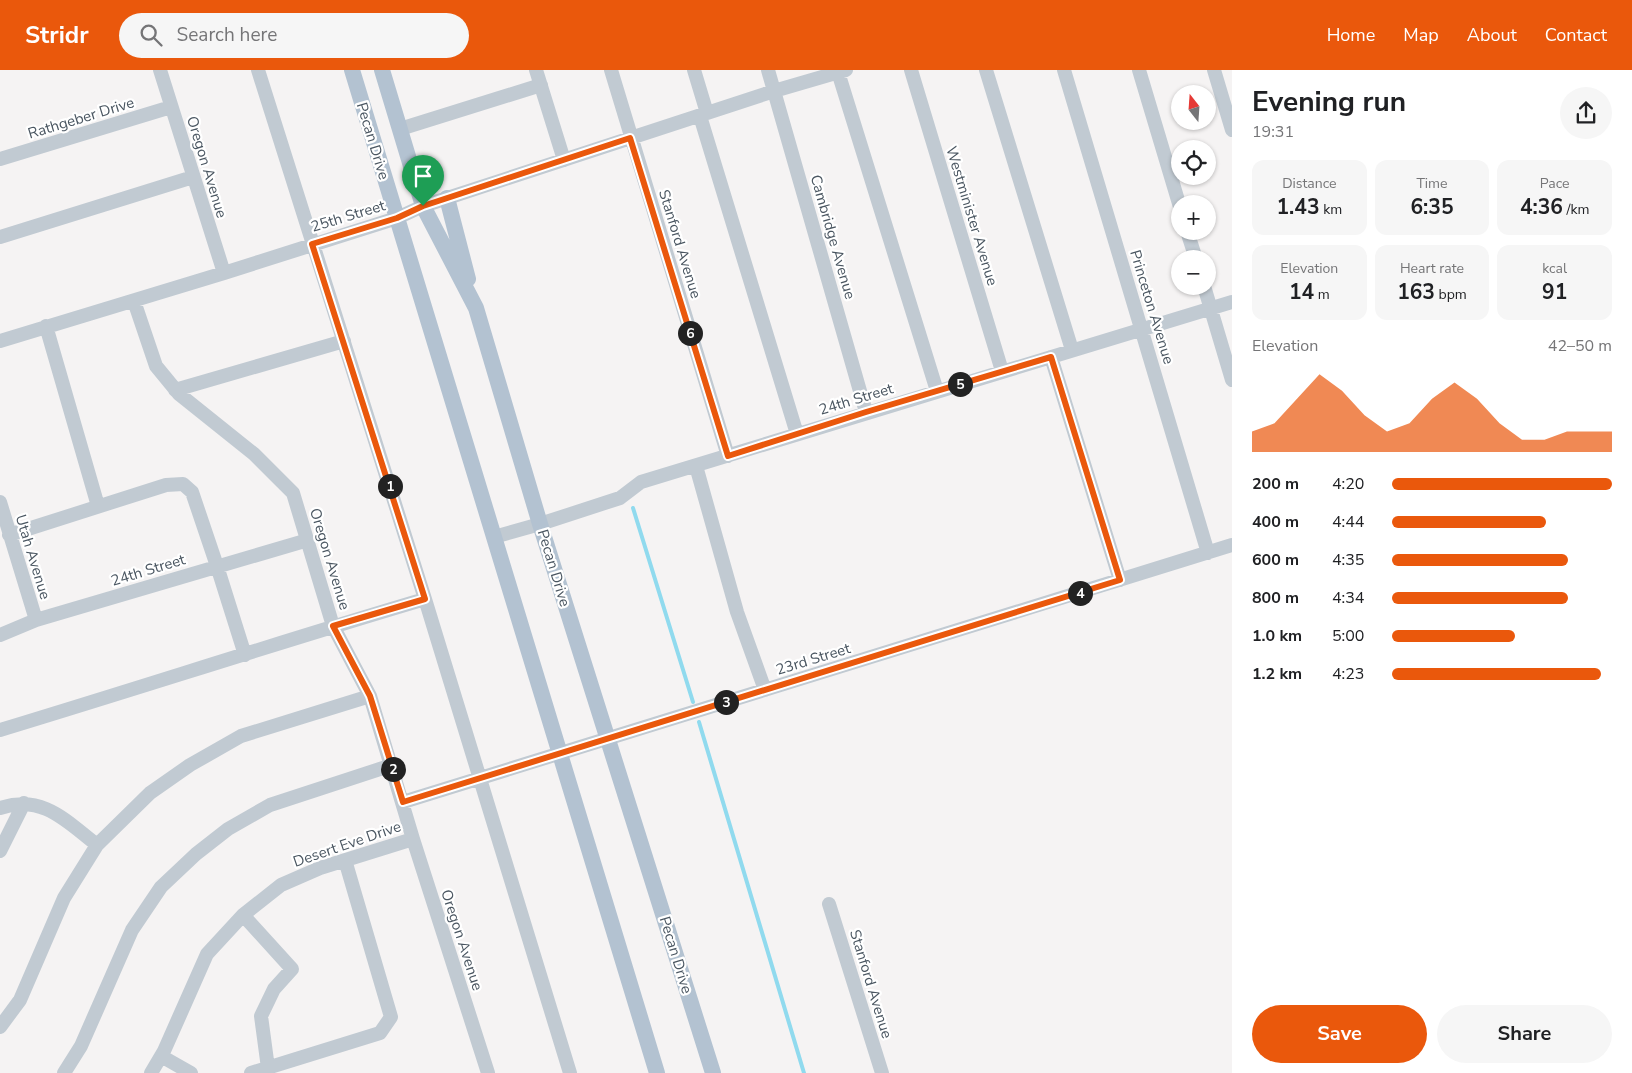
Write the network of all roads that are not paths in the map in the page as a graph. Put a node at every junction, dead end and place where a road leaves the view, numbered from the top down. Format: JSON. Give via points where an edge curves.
{"nodes":[{"id":1,"x":160,"y":70,"type":"edge"},
{"id":2,"x":258,"y":70,"type":"edge"},
{"id":3,"x":352,"y":70,"type":"edge"},
{"id":4,"x":382,"y":70,"type":"edge"},
{"id":5,"x":536,"y":70,"type":"edge"},
{"id":6,"x":611,"y":70,"type":"edge"},
{"id":7,"x":694,"y":70,"type":"edge"},
{"id":8,"x":768,"y":70,"type":"edge"},
{"id":9,"x":912,"y":70,"type":"edge"},
{"id":10,"x":986,"y":70,"type":"edge"},
{"id":11,"x":1064,"y":70,"type":"edge"},
{"id":12,"x":1139,"y":70,"type":"edge"},
{"id":13,"x":1214,"y":70,"type":"edge"},
{"id":14,"x":842,"y":71,"type":"edge"},
{"id":15,"x":541,"y":85,"type":"junction"},
{"id":16,"x":774,"y":91,"type":"junction"},
{"id":17,"x":171,"y":107,"type":"junction"},
{"id":18,"x":703,"y":115,"type":"junction"},
{"id":19,"x":400,"y":128,"type":"junction"},
{"id":20,"x":1232,"y":130,"type":"edge"},
{"id":21,"x":630,"y":138,"type":"junction"},
{"id":22,"x":0,"y":159,"type":"edge"},
{"id":23,"x":564,"y":160,"type":"junction"},
{"id":24,"x":193,"y":178,"type":"junction"},
{"id":25,"x":1176,"y":195,"type":"edge"},
{"id":26,"x":447,"y":198,"type":"junction"},
{"id":27,"x":423,"y":206,"type":"junction"},
{"id":28,"x":397,"y":218,"type":"junction"},
{"id":29,"x":0,"y":237,"type":"edge"},
{"id":30,"x":312,"y":244,"type":"junction"},
{"id":31,"x":224,"y":273,"type":"junction"},
{"id":32,"x":1207,"y":295,"type":"edge"},
{"id":33,"x":134,"y":301,"type":"junction"},
{"id":34,"x":1232,"y":302,"type":"edge"},
{"id":35,"x":476,"y":308,"type":"junction"},
{"id":36,"x":1211,"y":308,"type":"junction"},
{"id":37,"x":46,"y":326,"type":"junction"},
{"id":38,"x":1142,"y":330,"type":"junction"},
{"id":39,"x":0,"y":341,"type":"edge"},
{"id":40,"x":344,"y":341,"type":"junction"},
{"id":41,"x":1072,"y":350,"type":"junction"},
{"id":42,"x":1051,"y":357,"type":"junction"},
{"id":43,"x":1002,"y":371,"type":"junction"},
{"id":44,"x":1232,"y":380,"type":"edge"},
{"id":45,"x":176,"y":390,"type":"junction"},
{"id":46,"x":937,"y":391,"type":"junction"},
{"id":47,"x":866,"y":412,"type":"junction"},
{"id":48,"x":797,"y":434,"type":"junction"},
{"id":49,"x":728,"y":456,"type":"junction"},
{"id":50,"x":696,"y":466,"type":"junction"},
{"id":51,"x":0,"y":502,"type":"edge"},
{"id":52,"x":98,"y":506,"type":"junction"},
{"id":53,"x":540,"y":524,"type":"junction"},
{"id":54,"x":9,"y":535,"type":"junction"},
{"id":55,"x":494,"y":536,"type":"junction"},
{"id":56,"x":308,"y":540,"type":"junction"},
{"id":57,"x":1232,"y":545,"type":"edge"},
{"id":58,"x":1208,"y":553,"type":"junction"},
{"id":59,"x":217,"y":566,"type":"junction"},
{"id":60,"x":1120,"y":580,"type":"junction"},
{"id":61,"x":425,"y":599,"type":"junction"},
{"id":62,"x":36,"y":620,"type":"junction"},
{"id":63,"x":333,"y":626,"type":"junction"},
{"id":64,"x":0,"y":635,"type":"edge"},
{"id":65,"x":245,"y":655,"type":"junction"},
{"id":66,"x":765,"y":690,"type":"junction"},
{"id":67,"x":370,"y":696,"type":"junction"},
{"id":68,"x":0,"y":730,"type":"edge"},
{"id":69,"x":607,"y":738,"type":"junction"},
{"id":70,"x":559,"y":753,"type":"junction"},
{"id":71,"x":392,"y":765,"type":"junction"},
{"id":72,"x":480,"y":778,"type":"junction"},
{"id":73,"x":403,"y":802,"type":"junction"},
{"id":74,"x":24,"y":803,"type":"junction"},
{"id":75,"x":0,"y":808,"type":"edge"},
{"id":76,"x":413,"y":839,"type":"junction"},
{"id":77,"x":97,"y":845,"type":"junction"},
{"id":78,"x":0,"y":851,"type":"edge"},
{"id":79,"x":345,"y":860,"type":"junction"},
{"id":80,"x":829,"y":904,"type":"dead end"},
{"id":81,"x":243,"y":915,"type":"junction"},
{"id":82,"x":0,"y":1027,"type":"edge"},
{"id":83,"x":161,"y":1056,"type":"junction"},
{"id":84,"x":268,"y":1068,"type":"junction"},
{"id":85,"x":64,"y":1073,"type":"edge"},
{"id":86,"x":151,"y":1073,"type":"edge"},
{"id":87,"x":191,"y":1073,"type":"edge"},
{"id":88,"x":251,"y":1073,"type":"edge"},
{"id":89,"x":488,"y":1073,"type":"edge"},
{"id":90,"x":570,"y":1073,"type":"edge"},
{"id":91,"x":657,"y":1073,"type":"edge"},
{"id":92,"x":713,"y":1073,"type":"edge"},
{"id":93,"x":882,"y":1073,"type":"edge"}],
"edges":[{"from":1,"to":17,"type":"street","name":"Oregon Avenue"},
{"from":2,"to":30,"type":"street"},
{"from":3,"to":28,"type":"main road","name":"Pecan Drive"},
{"from":4,"to":19,"type":"main road","name":"Pecan Drive"},
{"from":5,"to":15,"type":"street"},
{"from":6,"to":21,"type":"street","name":"Stanford Avenue"},
{"from":7,"to":18,"type":"street"},
{"from":8,"to":16,"type":"street","name":"Cambridge Avenue"},
{"from":9,"to":43,"type":"street","name":"Westminister Avenue"},
{"from":10,"to":41,"type":"street"},
{"from":11,"to":38,"type":"street","name":"Princeton Avenue"},
{"from":12,"to":25,"type":"street"},
{"from":13,"to":20,"type":"street"},
{"from":14,"to":16,"type":"street","name":"25th Street"},
{"from":14,"to":46,"type":"street"},
{"from":15,"to":19,"type":"street"},
{"from":15,"to":23,"type":"street"},
{"from":16,"to":18,"type":"street","name":"25th Street"},
{"from":16,"to":47,"type":"street","name":"Cambridge Avenue"},
{"from":17,"to":22,"type":"street","name":"Rathgeber Drive"},
{"from":17,"to":24,"type":"street","name":"Oregon Avenue"},
{"from":18,"to":21,"type":"street","name":"25th Street"},
{"from":18,"to":48,"type":"street"},
{"from":19,"to":27,"type":"main road","name":"Pecan Drive"},
{"from":21,"to":23,"type":"street","name":"25th Street"},
{"from":21,"to":49,"type":"street","name":"Stanford Avenue"},
{"from":23,"to":26,"type":"street","name":"25th Street"},
{"from":24,"to":29,"type":"street"},
{"from":24,"to":31,"type":"street","name":"Oregon Avenue"},
{"from":26,"to":27,"type":"street","name":"25th Street"},
{"from":26,"to":35,"type":"main road"},
{"from":27,"to":28,"type":"street","name":"25th Street"},
{"from":27,"to":35,"type":"main road","name":"Pecan Drive"},
{"from":28,"to":30,"type":"street","name":"25th Street"},
{"from":28,"to":55,"type":"main road","name":"Pecan Drive"},
{"from":30,"to":31,"type":"street","name":"25th Street"},
{"from":30,"to":40,"type":"street"},
{"from":31,"to":33,"type":"street","name":"25th Street"},
{"from":32,"to":36,"type":"street"},
{"from":33,"to":37,"type":"street","name":"25th Street"},
{"from":33,"to":45,"type":"street","name":"Oregon Avenue","via":[[156,366]]},
{"from":34,"to":36,"type":"street","name":"24th Street"},
{"from":35,"to":53,"type":"main road","name":"Pecan Drive"},
{"from":36,"to":38,"type":"street","name":"24th Street"},
{"from":36,"to":44,"type":"street"},
{"from":37,"to":39,"type":"street","name":"25th Street"},
{"from":37,"to":52,"type":"street"},
{"from":38,"to":41,"type":"street","name":"24th Street"},
{"from":38,"to":58,"type":"street","name":"Princeton Avenue"},
{"from":40,"to":45,"type":"street"},
{"from":40,"to":61,"type":"street"},
{"from":41,"to":42,"type":"street","name":"24th Street"},
{"from":42,"to":43,"type":"street","name":"24th Street"},
{"from":42,"to":60,"type":"street"},
{"from":43,"to":46,"type":"street","name":"24th Street"},
{"from":45,"to":56,"type":"street","name":"Oregon Avenue","via":[[254,454],[293,492]]},
{"from":46,"to":47,"type":"street","name":"24th Street"},
{"from":47,"to":48,"type":"street","name":"24th Street"},
{"from":48,"to":49,"type":"street","name":"24th Street"},
{"from":49,"to":50,"type":"street","name":"24th Street"},
{"from":50,"to":53,"type":"street","name":"24th Street","via":[[641,482],[620,498]]},
{"from":50,"to":66,"type":"street","via":[[737,612]]},
{"from":51,"to":54,"type":"street","name":"Utah Avenue"},
{"from":52,"to":54,"type":"street"},
{"from":52,"to":59,"type":"street","via":[[166,485],[183,484],[192,492]]},
{"from":53,"to":55,"type":"street","name":"24th Street"},
{"from":53,"to":69,"type":"main road","name":"Pecan Drive"},
{"from":54,"to":62,"type":"street","name":"Utah Avenue"},
{"from":55,"to":70,"type":"main road","name":"Pecan Drive"},
{"from":56,"to":59,"type":"street","name":"24th Street"},
{"from":56,"to":63,"type":"street","name":"Oregon Avenue"},
{"from":57,"to":58,"type":"street","name":"23rd Street"},
{"from":58,"to":60,"type":"street","name":"23rd Street"},
{"from":59,"to":62,"type":"street","name":"24th Street"},
{"from":59,"to":65,"type":"street"},
{"from":60,"to":66,"type":"street","name":"23rd Street"},
{"from":61,"to":63,"type":"street"},
{"from":61,"to":72,"type":"street"},
{"from":62,"to":64,"type":"street","name":"24th Street"},
{"from":63,"to":65,"type":"street"},
{"from":63,"to":67,"type":"street","name":"Oregon Avenue"},
{"from":65,"to":68,"type":"street"},
{"from":66,"to":69,"type":"street","name":"23rd Street"},
{"from":67,"to":71,"type":"street","name":"Oregon Avenue"},
{"from":67,"to":77,"type":"street","via":[[242,736],[190,765],[150,793]]},
{"from":69,"to":70,"type":"street","name":"23rd Street"},
{"from":69,"to":92,"type":"main road","name":"Pecan Drive"},
{"from":70,"to":72,"type":"street","name":"23rd Street"},
{"from":70,"to":91,"type":"main road","name":"Pecan Drive"},
{"from":71,"to":73,"type":"street","name":"Oregon Avenue"},
{"from":71,"to":85,"type":"street","via":[[270,805],[228,829],[161,887],[132,930],[81,1046]]},
{"from":72,"to":73,"type":"street","name":"23rd Street"},
{"from":72,"to":90,"type":"street"},
{"from":73,"to":76,"type":"street","name":"Oregon Avenue"},
{"from":74,"to":75,"type":"street"},
{"from":74,"to":77,"type":"street","via":[[52,810]]},
{"from":74,"to":78,"type":"street"},
{"from":76,"to":79,"type":"street","name":"Desert Eve Drive"},
{"from":76,"to":89,"type":"street","name":"Oregon Avenue"},
{"from":77,"to":82,"type":"street","via":[[64,898],[20,1000]]},
{"from":79,"to":81,"type":"street","name":"Desert Eve Drive","via":[[281,885]]},
{"from":79,"to":84,"type":"street","via":[[392,1017],[380,1033]]},
{"from":80,"to":93,"type":"street","name":"Stanford Avenue"},
{"from":81,"to":83,"type":"street","name":"Desert Eve Drive","via":[[207,954]]},
{"from":81,"to":84,"type":"street","via":[[292,969],[274,988],[261,1016]]},
{"from":83,"to":86,"type":"street","name":"Desert Eve Drive"},
{"from":83,"to":87,"type":"street"},
{"from":84,"to":88,"type":"street"}]}
